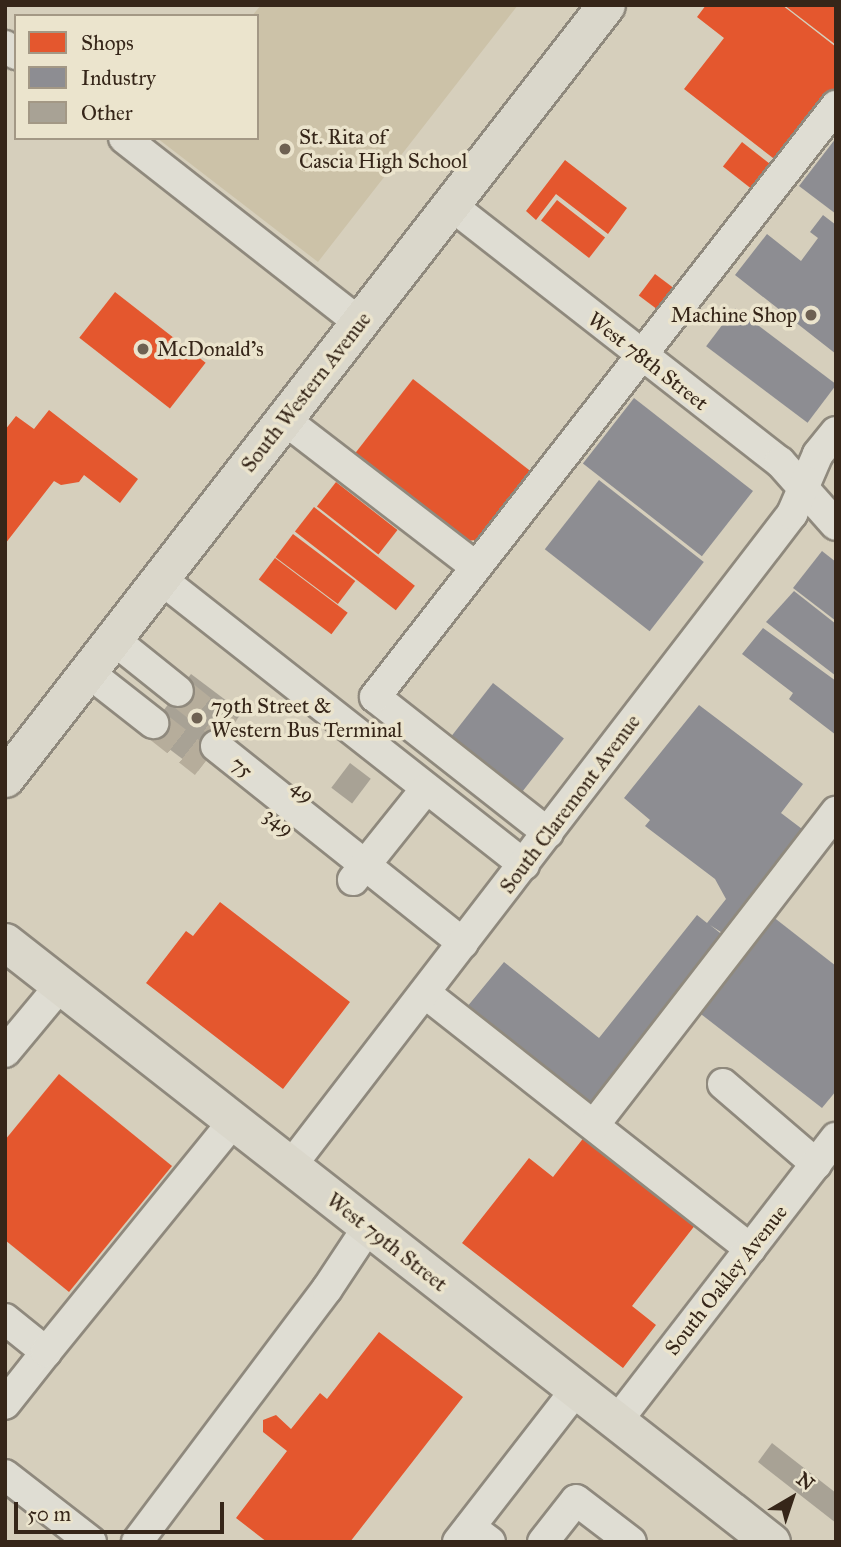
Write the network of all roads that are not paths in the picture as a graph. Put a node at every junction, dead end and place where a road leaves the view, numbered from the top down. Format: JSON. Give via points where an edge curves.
{"nodes":[{"id":1,"x":606,"y":5,"type":"edge"},
{"id":2,"x":836,"y":106,"type":"edge"},
{"id":3,"x":127,"y":140,"type":"edge"},
{"id":4,"x":452,"y":206,"type":"junction"},
{"id":5,"x":360,"y":323,"type":"junction"},
{"id":6,"x":641,"y":356,"type":"junction"},
{"id":7,"x":285,"y":420,"type":"junction"},
{"id":8,"x":836,"y":432,"type":"edge"},
{"id":9,"x":803,"y":489,"type":"junction"},
{"id":10,"x":836,"y":525,"type":"edge"},
{"id":11,"x":476,"y":567,"type":"junction"},
{"id":12,"x":161,"y":579,"type":"junction"},
{"id":13,"x":101,"y":655,"type":"junction"},
{"id":14,"x":216,"y":747,"type":"tunnel mouth"},
{"id":15,"x":5,"y":778,"type":"edge"},
{"id":16,"x":426,"y":789,"type":"junction"},
{"id":17,"x":836,"y":812,"type":"edge"},
{"id":18,"x":548,"y":833,"type":"junction"},
{"id":19,"x":524,"y":865,"type":"junction"},
{"id":20,"x":366,"y":866,"type":"junction"},
{"id":21,"x":5,"y":942,"type":"edge"},
{"id":22,"x":463,"y":943,"type":"junction"},
{"id":23,"x":61,"y":986,"type":"junction"},
{"id":24,"x":425,"y":993,"type":"junction"},
{"id":25,"x":5,"y":1052,"type":"edge"},
{"id":26,"x":723,"y":1084,"type":"dead end"},
{"id":27,"x":233,"y":1122,"type":"junction"},
{"id":28,"x":594,"y":1125,"type":"junction"},
{"id":29,"x":836,"y":1138,"type":"edge"},
{"id":30,"x":816,"y":1164,"type":"junction"},
{"id":31,"x":290,"y":1167,"type":"junction"},
{"id":32,"x":368,"y":1227,"type":"junction"},
{"id":33,"x":750,"y":1249,"type":"junction"},
{"id":34,"x":5,"y":1319,"type":"edge"},
{"id":35,"x":46,"y":1352,"type":"junction"},
{"id":36,"x":576,"y":1390,"type":"junction"},
{"id":37,"x":7,"y":1399,"type":"edge"},
{"id":38,"x":617,"y":1422,"type":"junction"},
{"id":39,"x":5,"y":1475,"type":"edge"},
{"id":40,"x":472,"y":1537,"type":"edge"},
{"id":41,"x":91,"y":1542,"type":"edge"},
{"id":42,"x":137,"y":1542,"type":"edge"},
{"id":43,"x":543,"y":1542,"type":"edge"},
{"id":44,"x":631,"y":1542,"type":"edge"},
{"id":45,"x":771,"y":1542,"type":"edge"}],
"edges":[{"from":1,"to":4,"type":"main road","name":"South Western Avenue"},
{"from":2,"to":6,"type":"street"},
{"from":3,"to":5,"type":"street"},
{"from":4,"to":5,"type":"main road","name":"South Western Avenue"},
{"from":4,"to":6,"type":"street","name":"West 78th Street"},
{"from":5,"to":7,"type":"main road","name":"South Western Avenue"},
{"from":6,"to":9,"type":"street","name":"West 78th Street","via":[[780,462]]},
{"from":6,"to":11,"type":"street"},
{"from":7,"to":11,"type":"street"},
{"from":7,"to":12,"type":"main road","name":"South Western Avenue"},
{"from":8,"to":9,"type":"street","name":"South Claremont Avenue","via":[[818,454]]},
{"from":9,"to":10,"type":"street","name":"West 78th Street"},
{"from":9,"to":18,"type":"street","name":"South Claremont Avenue","via":[[792,514]]},
{"from":11,"to":18,"type":"street","via":[[375,697]]},
{"from":12,"to":13,"type":"main road","name":"South Western Avenue"},
{"from":12,"to":16,"type":"street"},
{"from":13,"to":13,"type":"street","via":[[166,706]]},
{"from":13,"to":15,"type":"main road","name":"South Western Avenue"},
{"from":14,"to":20,"type":"street","name":"75"},
{"from":16,"to":19,"type":"street"},
{"from":16,"to":20,"type":"street"},
{"from":17,"to":28,"type":"street"},
{"from":18,"to":19,"type":"street","name":"South Claremont Avenue"},
{"from":19,"to":22,"type":"street","name":"South Claremont Avenue"},
{"from":20,"to":22,"type":"street","name":"75"},
{"from":21,"to":23,"type":"main road","name":"West 79th Street"},
{"from":22,"to":24,"type":"street","name":"South Claremont Avenue"},
{"from":23,"to":25,"type":"street"},
{"from":23,"to":27,"type":"main road","name":"West 79th Street"},
{"from":24,"to":28,"type":"street"},
{"from":24,"to":31,"type":"street","name":"South Claremont Avenue"},
{"from":26,"to":30,"type":"street"},
{"from":27,"to":31,"type":"main road","name":"West 79th Street"},
{"from":27,"to":35,"type":"street"},
{"from":28,"to":33,"type":"street"},
{"from":29,"to":30,"type":"street","name":"South Oakley Avenue"},
{"from":30,"to":33,"type":"street","name":"South Oakley Avenue"},
{"from":31,"to":32,"type":"main road","name":"West 79th Street"},
{"from":32,"to":36,"type":"main road","name":"West 79th Street"},
{"from":32,"to":42,"type":"street","via":[[327,1289]]},
{"from":33,"to":38,"type":"street","name":"South Oakley Avenue"},
{"from":34,"to":35,"type":"street"},
{"from":35,"to":37,"type":"street"},
{"from":36,"to":38,"type":"main road","name":"West 79th Street"},
{"from":36,"to":40,"type":"street"},
{"from":38,"to":45,"type":"main road","name":"West 79th Street"},
{"from":39,"to":41,"type":"street"},
{"from":43,"to":44,"type":"street","via":[[576,1500]]}]}
